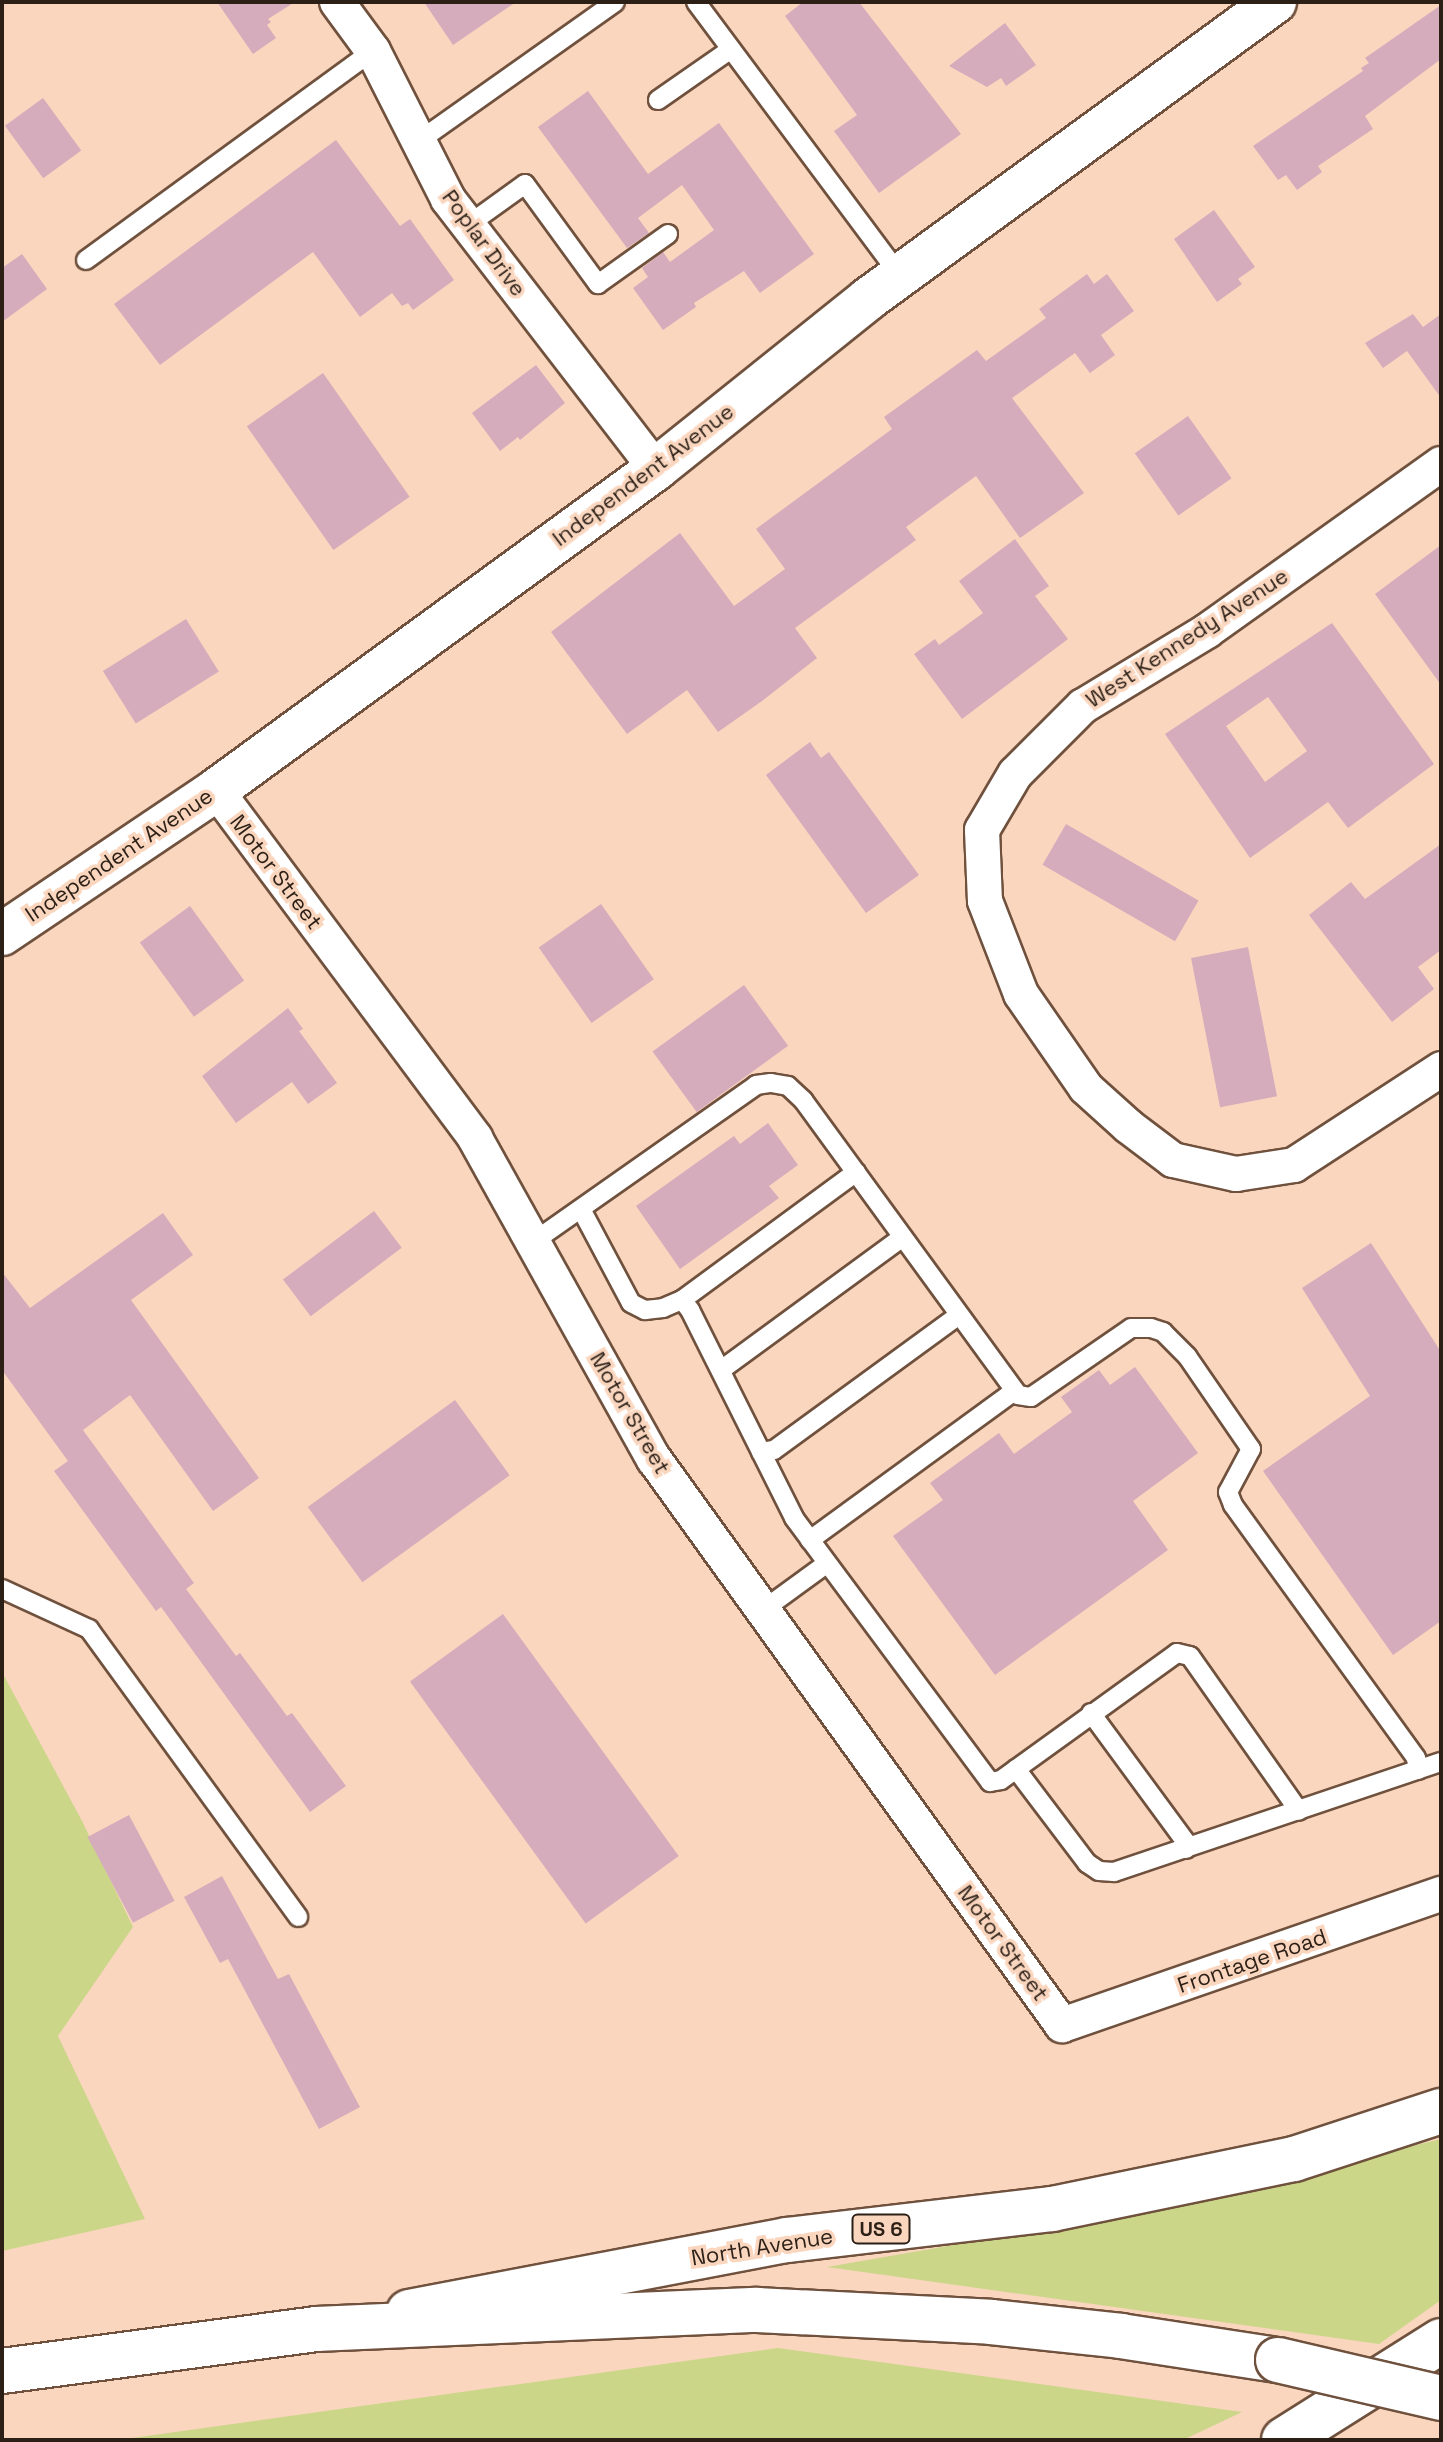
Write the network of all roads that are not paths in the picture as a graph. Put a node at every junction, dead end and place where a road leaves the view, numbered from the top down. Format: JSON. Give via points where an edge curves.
{"nodes":[{"id":1,"x":337,"y":2,"type":"edge"},
{"id":2,"x":615,"y":2,"type":"edge"},
{"id":3,"x":696,"y":2,"type":"edge"},
{"id":4,"x":1267,"y":4,"type":"edge"},
{"id":5,"x":731,"y":49,"type":"junction"},
{"id":6,"x":373,"y":51,"type":"junction"},
{"id":7,"x":658,"y":100,"type":"dead end"},
{"id":8,"x":419,"y":141,"type":"junction"},
{"id":9,"x":468,"y":225,"type":"junction"},
{"id":10,"x":668,"y":234,"type":"dead end"},
{"id":11,"x":86,"y":260,"type":"dead end"},
{"id":12,"x":900,"y":276,"type":"junction"},
{"id":13,"x":1441,"y":464,"type":"edge"},
{"id":14,"x":656,"y":469,"type":"junction"},
{"id":15,"x":216,"y":790,"type":"junction"},
{"id":16,"x":2,"y":934,"type":"edge"},
{"id":17,"x":1441,"y":1069,"type":"edge"},
{"id":18,"x":856,"y":1172,"type":"junction"},
{"id":19,"x":581,"y":1209,"type":"junction"},
{"id":20,"x":903,"y":1237,"type":"junction"},
{"id":21,"x":533,"y":1242,"type":"junction"},
{"id":22,"x":682,"y":1300,"type":"junction"},
{"id":23,"x":959,"y":1315,"type":"junction"},
{"id":24,"x":721,"y":1370,"type":"junction"},
{"id":25,"x":1014,"y":1391,"type":"junction"},
{"id":26,"x":761,"y":1452,"type":"junction"},
{"id":27,"x":810,"y":1540,"type":"junction"},
{"id":28,"x":826,"y":1564,"type":"junction"},
{"id":29,"x":2,"y":1589,"type":"edge"},
{"id":30,"x":763,"y":1610,"type":"junction"},
{"id":31,"x":1091,"y":1713,"type":"junction"},
{"id":32,"x":1441,"y":1762,"type":"edge"},
{"id":33,"x":1016,"y":1769,"type":"junction"},
{"id":34,"x":1418,"y":1770,"type":"junction"},
{"id":35,"x":1299,"y":1811,"type":"junction"},
{"id":36,"x":1186,"y":1849,"type":"junction"},
{"id":37,"x":1441,"y":1894,"type":"edge"},
{"id":38,"x":298,"y":1917,"type":"dead end"},
{"id":39,"x":1062,"y":2025,"type":"joint"},
{"id":40,"x":1441,"y":2111,"type":"edge"},
{"id":41,"x":316,"y":2329,"type":"junction"},
{"id":42,"x":1441,"y":2341,"type":"edge"},
{"id":43,"x":2,"y":2371,"type":"edge"},
{"id":44,"x":1441,"y":2398,"type":"edge"},
{"id":45,"x":1284,"y":2440,"type":"edge"}],
"edges":[{"from":1,"to":6,"type":"street","name":"Poplar Drive"},
{"from":2,"to":8,"type":"lane"},
{"from":3,"to":5,"type":"lane"},
{"from":4,"to":12,"type":"street","name":"Independent Avenue"},
{"from":5,"to":7,"type":"lane"},
{"from":5,"to":12,"type":"lane"},
{"from":6,"to":8,"type":"street","name":"Poplar Drive"},
{"from":6,"to":11,"type":"lane"},
{"from":8,"to":9,"type":"street","name":"Poplar Drive","via":[[448,199]]},
{"from":9,"to":10,"type":"lane","via":[[525,184],[598,284]]},
{"from":9,"to":14,"type":"street","name":"Poplar Drive"},
{"from":12,"to":14,"type":"street","name":"Independent Avenue"},
{"from":13,"to":17,"type":"street","name":"West Kennedy Avenue","via":[[1207,631],[1083,706],[1015,774],[982,830],[985,901],[1021,994],[1086,1088],[1173,1160],[1236,1174],[1294,1165]]},
{"from":14,"to":15,"type":"street","name":"Independent Avenue"},
{"from":15,"to":16,"type":"street","name":"Independent Avenue"},
{"from":15,"to":21,"type":"street","name":"Motor Street","via":[[475,1138]]},
{"from":18,"to":19,"type":"lane","via":[[788,1086],[756,1085]]},
{"from":18,"to":20,"type":"lane"},
{"from":18,"to":22,"type":"lane"},
{"from":19,"to":21,"type":"lane"},
{"from":19,"to":22,"type":"lane","via":[[631,1303],[645,1310]]},
{"from":20,"to":23,"type":"lane"},
{"from":20,"to":24,"type":"lane"},
{"from":21,"to":30,"type":"street","name":"Motor Street","via":[[654,1459]]},
{"from":22,"to":24,"type":"lane"},
{"from":23,"to":25,"type":"lane"},
{"from":23,"to":26,"type":"lane","via":[[774,1450]]},
{"from":24,"to":26,"type":"lane"},
{"from":25,"to":27,"type":"lane"},
{"from":25,"to":34,"type":"lane","via":[[1031,1397],[1131,1328],[1163,1332],[1187,1356],[1251,1449],[1228,1492],[1233,1505],[1416,1758]]},
{"from":26,"to":27,"type":"lane"},
{"from":27,"to":28,"type":"lane"},
{"from":28,"to":30,"type":"lane"},
{"from":28,"to":33,"type":"lane","via":[[990,1782]]},
{"from":29,"to":38,"type":"lane","via":[[89,1629]]},
{"from":30,"to":39,"type":"street","name":"Motor Street"},
{"from":31,"to":33,"type":"lane"},
{"from":31,"to":35,"type":"lane","via":[[1177,1653],[1190,1656]]},
{"from":31,"to":36,"type":"lane"},
{"from":32,"to":34,"type":"lane"},
{"from":33,"to":36,"type":"lane","via":[[1087,1863],[1099,1871],[1131,1868]]},
{"from":34,"to":35,"type":"lane"},
{"from":35,"to":36,"type":"lane"},
{"from":37,"to":39,"type":"street","name":"Frontage Road"},
{"from":40,"to":41,"type":"main road","name":"North Avenue","number":"US 6","via":[[1294,2159],[1052,2209],[787,2240]]},
{"from":41,"to":43,"type":"main road"},
{"from":41,"to":44,"type":"main road","bridge":true,"via":[[631,2313],[867,2313],[1121,2336],[1278,2360]]},
{"from":42,"to":45,"type":"main road"}]}
